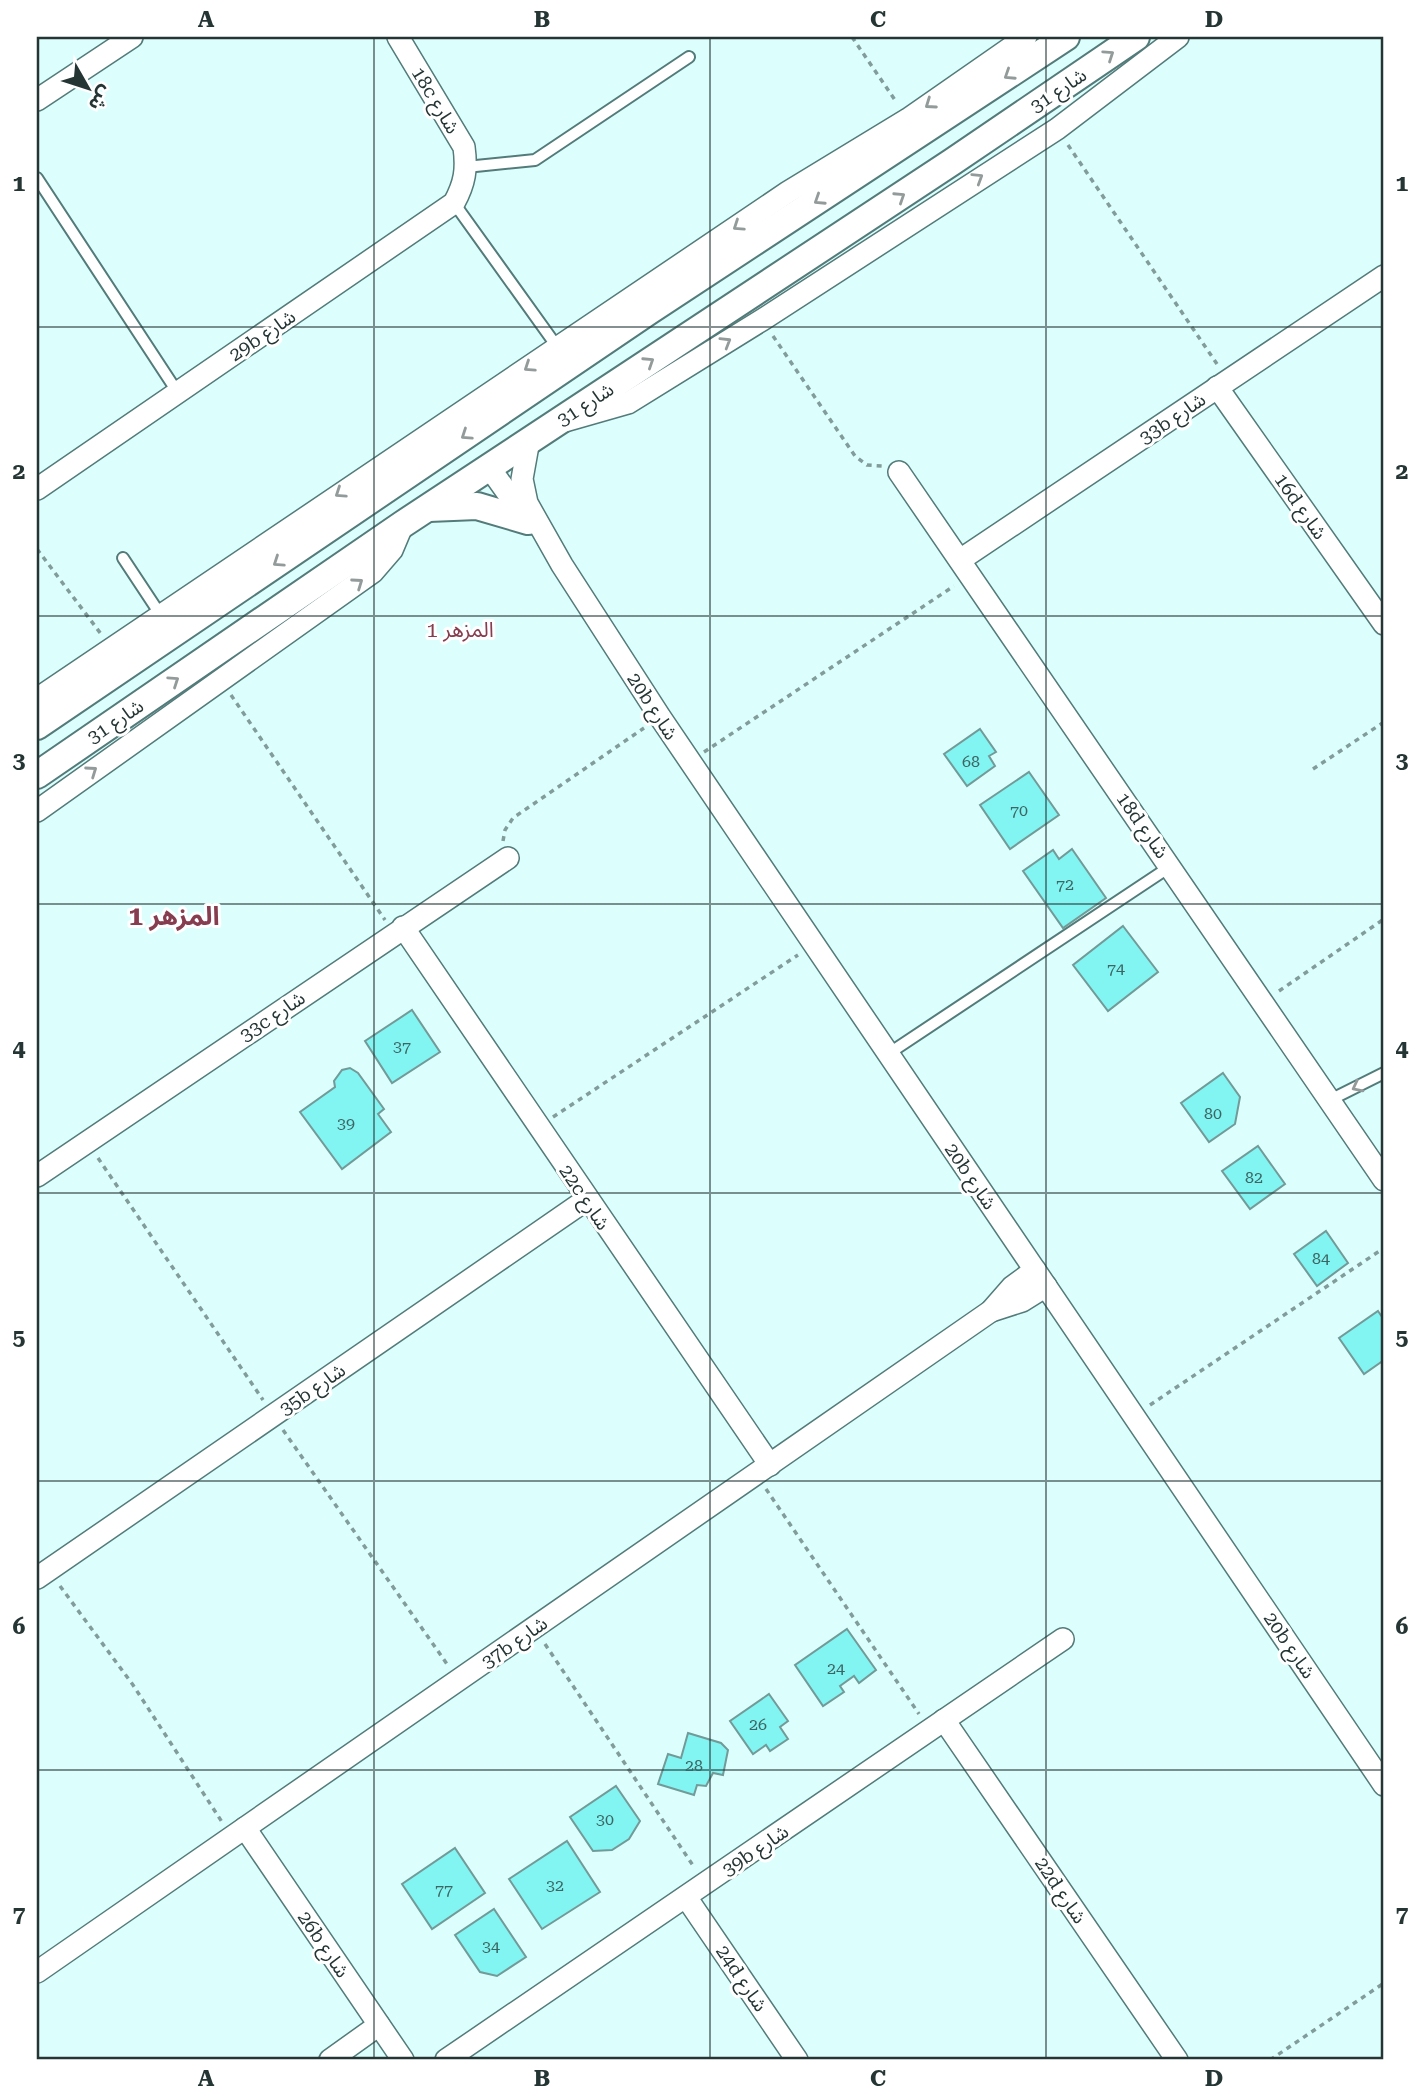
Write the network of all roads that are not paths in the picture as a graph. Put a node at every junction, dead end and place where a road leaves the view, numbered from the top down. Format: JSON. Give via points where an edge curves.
{"nodes":[{"id":1,"x":132,"y":37,"type":"edge"},
{"id":2,"x":398,"y":37,"type":"edge"},
{"id":3,"x":1026,"y":37,"type":"edge"},
{"id":4,"x":1066,"y":37,"type":"edge"},
{"id":5,"x":1136,"y":37,"type":"edge"},
{"id":6,"x":1178,"y":37,"type":"edge"},
{"id":7,"x":689,"y":57,"type":"dead end"},
{"id":8,"x":37,"y":100,"type":"edge"},
{"id":9,"x":466,"y":167,"type":"junction"},
{"id":10,"x":37,"y":178,"type":"edge"},
{"id":11,"x":454,"y":203,"type":"junction"},
{"id":12,"x":1384,"y":276,"type":"edge"},
{"id":13,"x":649,"y":310,"type":"junction"},
{"id":14,"x":558,"y":348,"type":"junction"},
{"id":15,"x":1222,"y":384,"type":"junction"},
{"id":16,"x":178,"y":393,"type":"junction"},
{"id":17,"x":556,"y":423,"type":"junction"},
{"id":18,"x":529,"y":440,"type":"junction"},
{"id":19,"x":489,"y":467,"type":"junction"},
{"id":20,"x":899,"y":472,"type":"road end"},
{"id":21,"x":37,"y":489,"type":"edge"},
{"id":22,"x":413,"y":517,"type":"junction"},
{"id":23,"x":528,"y":521,"type":"junction"},
{"id":24,"x":123,"y":558,"type":"dead end"},
{"id":25,"x":562,"y":565,"type":"junction"},
{"id":26,"x":965,"y":567,"type":"junction"},
{"id":27,"x":160,"y":614,"type":"junction"},
{"id":28,"x":1384,"y":624,"type":"edge"},
{"id":29,"x":37,"y":699,"type":"edge"},
{"id":30,"x":37,"y":726,"type":"edge"},
{"id":31,"x":37,"y":775,"type":"edge"},
{"id":32,"x":37,"y":811,"type":"edge"},
{"id":33,"x":508,"y":858,"type":"road end"},
{"id":34,"x":1171,"y":866,"type":"junction"},
{"id":35,"x":399,"y":930,"type":"junction"},
{"id":36,"x":888,"y":1054,"type":"junction"},
{"id":37,"x":1384,"y":1073,"type":"edge"},
{"id":38,"x":1330,"y":1100,"type":"junction"},
{"id":39,"x":37,"y":1176,"type":"edge"},
{"id":40,"x":1384,"y":1180,"type":"edge"},
{"id":41,"x":586,"y":1200,"type":"junction"},
{"id":42,"x":1041,"y":1278,"type":"junction"},
{"id":43,"x":763,"y":1470,"type":"junction"},
{"id":44,"x":43,"y":1574,"type":"edge"},
{"id":45,"x":1063,"y":1639,"type":"dead end"},
{"id":46,"x":937,"y":1725,"type":"junction"},
{"id":47,"x":1384,"y":1785,"type":"edge"},
{"id":48,"x":239,"y":1833,"type":"junction"},
{"id":49,"x":686,"y":1896,"type":"junction"},
{"id":50,"x":37,"y":1972,"type":"edge"},
{"id":51,"x":379,"y":2025,"type":"junction"},
{"id":52,"x":330,"y":2060,"type":"edge"},
{"id":53,"x":403,"y":2060,"type":"edge"},
{"id":54,"x":446,"y":2060,"type":"edge"},
{"id":55,"x":797,"y":2060,"type":"edge"},
{"id":56,"x":1177,"y":2060,"type":"edge"}],
"edges":[{"from":1,"to":8,"type":"street"},
{"from":2,"to":9,"type":"street","name":"18c شارع","via":[[464,147]]},
{"from":3,"to":14,"type":"street","one_way":true},
{"from":4,"to":13,"type":"street","name":"شارع 31","one_way":true},
{"from":17,"to":5,"type":"street","name":"شارع 31","one_way":true},
{"from":17,"to":6,"type":"street","one_way":true,"via":[[628,403],[762,320],[1057,129]]},
{"from":7,"to":9,"type":"lane","via":[[535,160]]},
{"from":9,"to":11,"type":"street","via":[[464,186]]},
{"from":10,"to":16,"type":"lane"},
{"from":11,"to":14,"type":"lane"},
{"from":11,"to":16,"type":"street","name":"29b شارع"},
{"from":12,"to":15,"type":"street","name":"33b شارع"},
{"from":13,"to":19,"type":"street","via":[[625,344],[503,429],[492,448]]},
{"from":13,"to":30,"type":"street","name":"شارع 31","one_way":true},
{"from":14,"to":27,"type":"street","one_way":true},
{"from":15,"to":26,"type":"street","name":"33b شارع"},
{"from":15,"to":28,"type":"street","name":"16d شارع"},
{"from":16,"to":21,"type":"street","name":"29b شارع"},
{"from":17,"to":18,"type":"street","name":"شارع 31"},
{"from":18,"to":19,"type":"street","name":"شارع 31"},
{"from":18,"to":25,"type":"street","name":"20b شارع","via":[[524,492]]},
{"from":19,"to":22,"type":"street","name":"شارع 31"},
{"from":19,"to":23,"type":"street","name":"20b شارع"},
{"from":20,"to":26,"type":"street","name":"18d شارع"},
{"from":22,"to":23,"type":"street","via":[[477,506]]},
{"from":31,"to":22,"type":"street","name":"شارع 31","one_way":true},
{"from":32,"to":22,"type":"street","one_way":true,"via":[[373,572]]},
{"from":23,"to":25,"type":"street","name":"20b شارع"},
{"from":24,"to":27,"type":"lane"},
{"from":25,"to":36,"type":"street","name":"20b شارع"},
{"from":26,"to":34,"type":"street","name":"18d شارع"},
{"from":27,"to":29,"type":"street"},
{"from":33,"to":35,"type":"street","name":"33c شارع"},
{"from":34,"to":36,"type":"lane"},
{"from":34,"to":38,"type":"street","name":"18d شارع"},
{"from":35,"to":39,"type":"street","name":"33c شارع"},
{"from":35,"to":41,"type":"street","name":"22c شارع"},
{"from":36,"to":42,"type":"street","name":"20b شارع"},
{"from":37,"to":38,"type":"lane","one_way":true},
{"from":38,"to":40,"type":"street","name":"18d شارع"},
{"from":41,"to":43,"type":"street","name":"22c شارع"},
{"from":41,"to":44,"type":"street","name":"35b شارع"},
{"from":42,"to":43,"type":"street","name":"37b شارع","via":[[1022,1301],[991,1311]]},
{"from":42,"to":47,"type":"street","name":"20b شارع"},
{"from":43,"to":48,"type":"street","name":"37b شارع"},
{"from":45,"to":46,"type":"street","name":"39b شارع"},
{"from":46,"to":49,"type":"street","name":"39b شارع"},
{"from":46,"to":56,"type":"street","name":"22d شارع"},
{"from":48,"to":50,"type":"street","name":"37b شارع"},
{"from":48,"to":51,"type":"street","name":"26b شارع"},
{"from":49,"to":54,"type":"street","name":"39b شارع"},
{"from":49,"to":55,"type":"street","name":"24d شارع"},
{"from":51,"to":52,"type":"street"},
{"from":51,"to":53,"type":"street","name":"26b شارع"}]}
